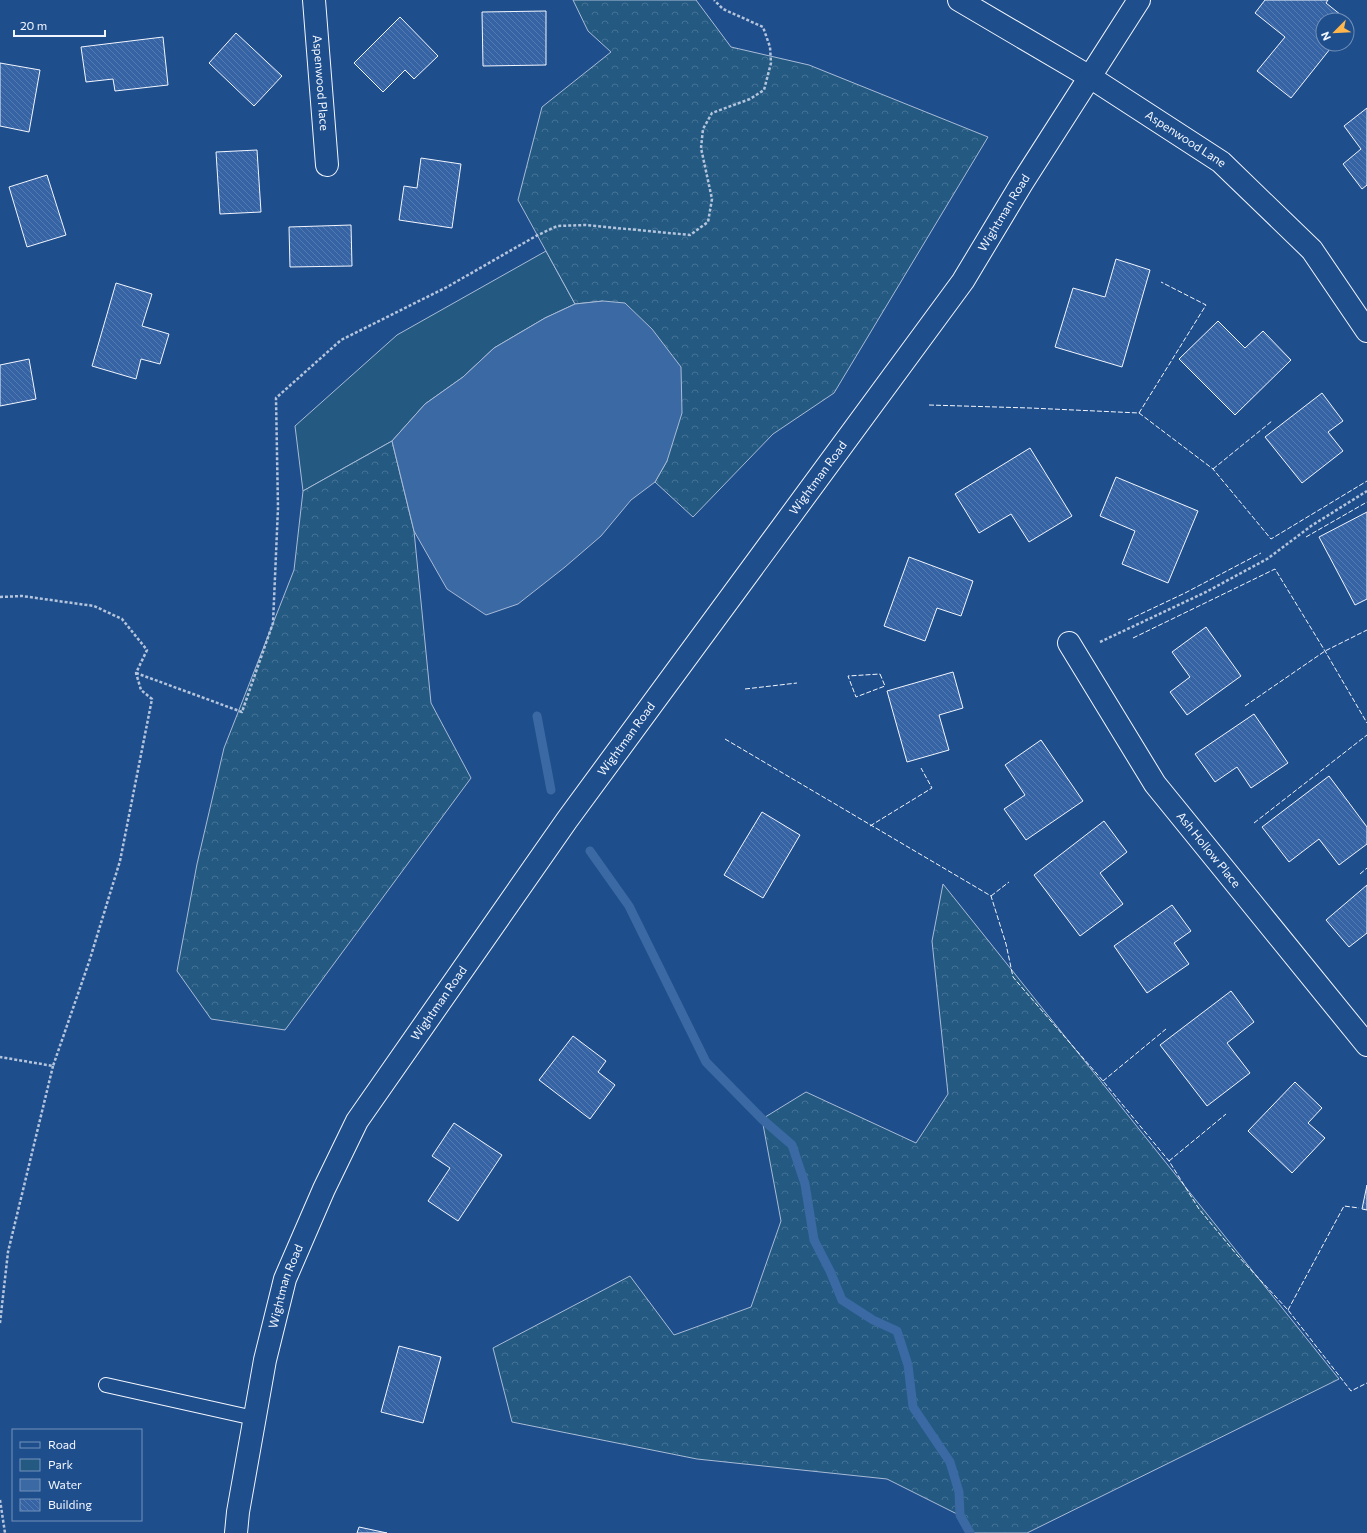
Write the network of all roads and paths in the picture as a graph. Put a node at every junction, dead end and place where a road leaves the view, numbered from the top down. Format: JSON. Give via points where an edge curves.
{"nodes":[{"id":1,"x":314,"y":0,"type":"edge"},
{"id":2,"x":714,"y":0,"type":"edge"},
{"id":3,"x":959,"y":0,"type":"edge"},
{"id":4,"x":1139,"y":0,"type":"edge"},
{"id":5,"x":1090,"y":77,"type":"junction"},
{"id":6,"x":327,"y":165,"type":"dead end"},
{"id":7,"x":1367,"y":330,"type":"edge"},
{"id":8,"x":1367,"y":491,"type":"edge"},
{"id":9,"x":0,"y":597,"type":"edge"},
{"id":10,"x":1072,"y":647,"type":"joint"},
{"id":11,"x":136,"y":673,"type":"junction"},
{"id":12,"x":1367,"y":1045,"type":"edge"},
{"id":13,"x":0,"y":1057,"type":"edge"},
{"id":14,"x":52,"y":1066,"type":"junction"},
{"id":15,"x":0,"y":1323,"type":"edge"},
{"id":16,"x":106,"y":1385,"type":"dead end"},
{"id":17,"x":254,"y":1418,"type":"junction"},
{"id":18,"x":0,"y":1500,"type":"edge"},
{"id":19,"x":5,"y":1533,"type":"edge"},
{"id":20,"x":236,"y":1533,"type":"edge"}],
"edges":[{"from":1,"to":6,"type":"main road","name":"Aspenwood Place"},
{"from":2,"to":11,"type":"path","via":[[723,9],[763,28],[770,46],[771,64],[764,90],[750,99],[712,113],[703,129],[701,148],[712,199],[708,222],[690,235],[584,225],[557,226],[447,287],[341,340],[276,398],[278,508],[273,623],[242,712]]},
{"from":3,"to":5,"type":"main road","name":"Aspenwood Lane"},
{"from":4,"to":5,"type":"main road","name":"Wightman Road"},
{"from":5,"to":7,"type":"main road","name":"Aspenwood Lane","via":[[1221,162],[1312,250]]},
{"from":5,"to":17,"type":"main road","name":"Wightman Road","via":[[1022,182],[963,281],[567,820],[357,1121],[324,1188],[285,1279]]},
{"from":8,"to":10,"type":"path","via":[[1311,526],[1267,559],[1199,595],[1120,633]]},
{"from":9,"to":11,"type":"path","via":[[22,596],[94,606],[122,619],[147,650]]},
{"from":10,"to":12,"type":"main road","name":"Ash Hollow Place","via":[[1155,784]]},
{"from":11,"to":14,"type":"path","via":[[141,690],[152,698],[120,861],[89,962]]},
{"from":13,"to":14,"type":"path"},
{"from":14,"to":15,"type":"path","via":[[8,1252]]},
{"from":16,"to":17,"type":"lane"},
{"from":17,"to":20,"type":"main road","name":"Wightman Road"},
{"from":18,"to":19,"type":"path"}]}
